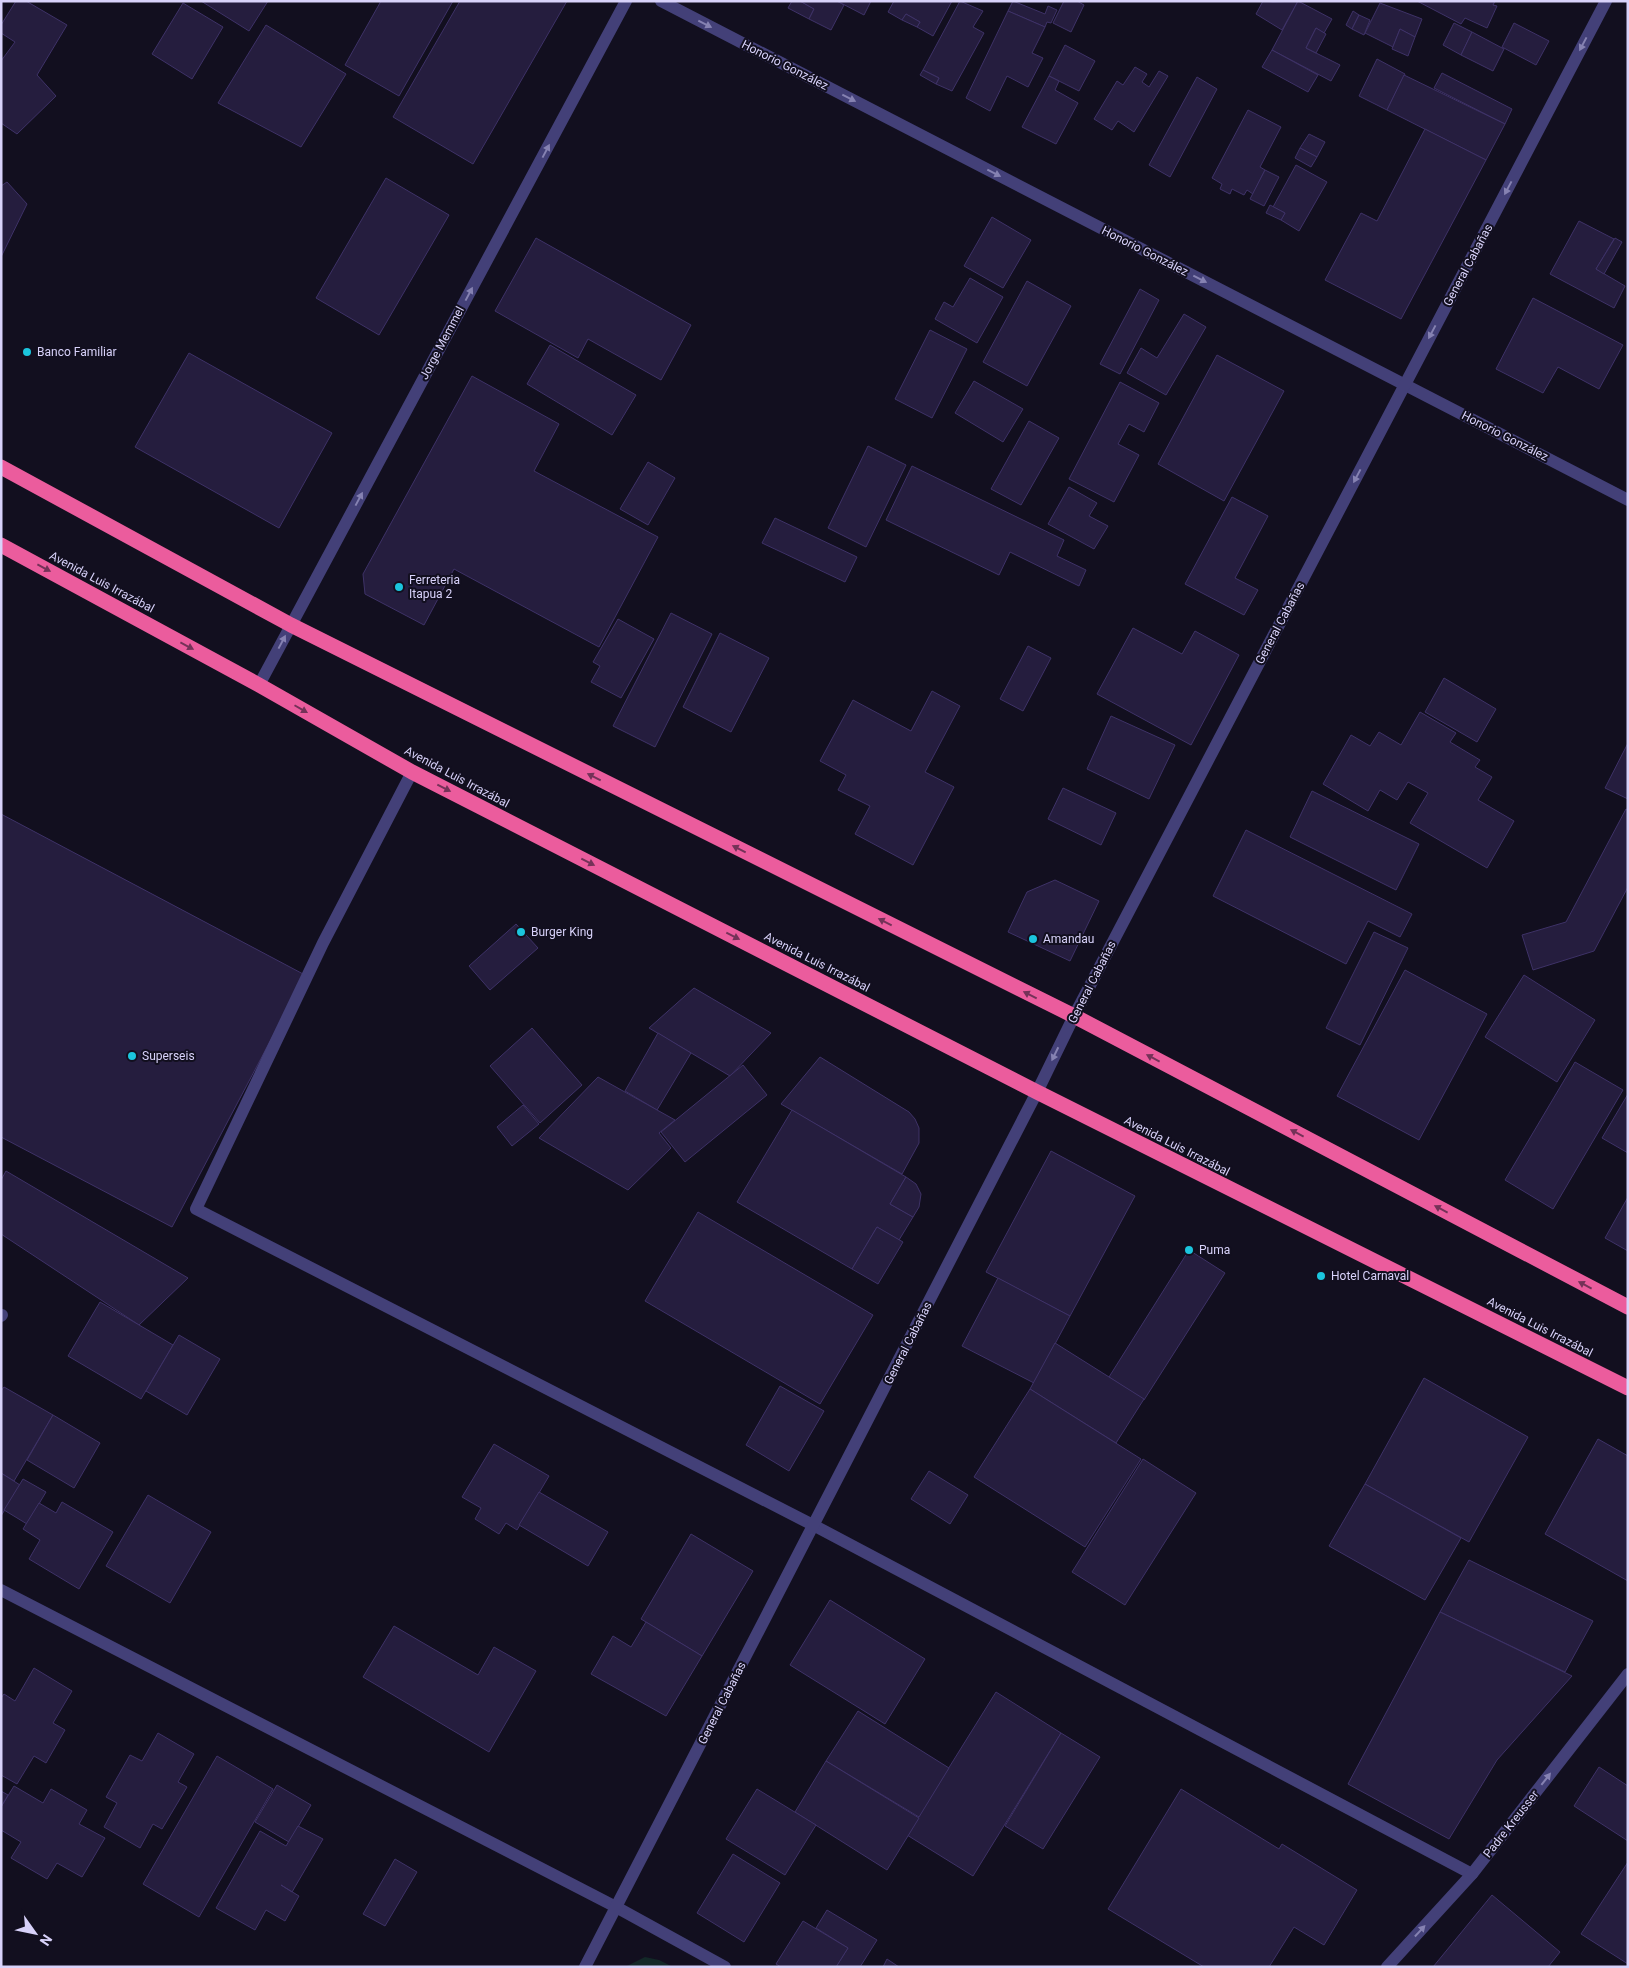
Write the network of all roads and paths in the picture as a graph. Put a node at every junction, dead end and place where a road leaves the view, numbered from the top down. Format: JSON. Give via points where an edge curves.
{"nodes":[{"id":1,"x":626,"y":1,"type":"edge"},
{"id":2,"x":661,"y":1,"type":"edge"},
{"id":3,"x":1606,"y":1,"type":"edge"},
{"id":4,"x":1405,"y":385,"type":"junction"},
{"id":5,"x":1,"y":467,"type":"edge"},
{"id":6,"x":1628,"y":500,"type":"edge"},
{"id":7,"x":1,"y":545,"type":"edge"},
{"id":8,"x":291,"y":625,"type":"junction"},
{"id":9,"x":259,"y":685,"type":"junction"},
{"id":10,"x":412,"y":772,"type":"junction"},
{"id":11,"x":1074,"y":1016,"type":"junction"},
{"id":12,"x":1037,"y":1092,"type":"junction"},
{"id":13,"x":1628,"y":1307,"type":"edge"},
{"id":14,"x":1628,"y":1388,"type":"edge"},
{"id":15,"x":814,"y":1525,"type":"junction"},
{"id":16,"x":1,"y":1590,"type":"edge"},
{"id":17,"x":1628,"y":1674,"type":"edge"},
{"id":18,"x":1472,"y":1874,"type":"junction"},
{"id":19,"x":616,"y":1907,"type":"junction"},
{"id":20,"x":585,"y":1967,"type":"edge"},
{"id":21,"x":725,"y":1967,"type":"edge"},
{"id":22,"x":1387,"y":1967,"type":"edge"}],
"edges":[{"from":8,"to":1,"type":"street","name":"Jorge Memmel","one_way":true},
{"from":2,"to":4,"type":"street","name":"Honorio González","one_way":true},
{"from":3,"to":4,"type":"street","name":"General Cabañas","one_way":true},
{"from":4,"to":6,"type":"street","name":"Honorio González"},
{"from":4,"to":11,"type":"street","name":"General Cabañas","one_way":true},
{"from":5,"to":8,"type":"highway"},
{"from":7,"to":9,"type":"highway","name":"Avenida Luis Irrazábal","one_way":true},
{"from":9,"to":8,"type":"street","name":"Jorge Memmel","one_way":true},
{"from":11,"to":8,"type":"highway","one_way":true},
{"from":9,"to":10,"type":"highway","name":"Avenida Luis Irrazábal","one_way":true},
{"from":10,"to":12,"type":"highway","name":"Avenida Luis Irrazábal","one_way":true},
{"from":10,"to":15,"type":"street","via":[[323,943],[196,1209]]},
{"from":11,"to":12,"type":"street","name":"General Cabañas","one_way":true},
{"from":13,"to":11,"type":"highway","one_way":true},
{"from":12,"to":14,"type":"highway","name":"Avenida Luis Irrazábal"},
{"from":12,"to":15,"type":"street","name":"General Cabañas"},
{"from":15,"to":18,"type":"street"},
{"from":15,"to":19,"type":"street","name":"General Cabañas"},
{"from":16,"to":19,"type":"street"},
{"from":18,"to":17,"type":"street","name":"Padre Kreusser","one_way":true},
{"from":22,"to":18,"type":"street","name":"Padre Kreusser","one_way":true},
{"from":19,"to":20,"type":"street","name":"General Cabañas"},
{"from":19,"to":21,"type":"street"}]}
